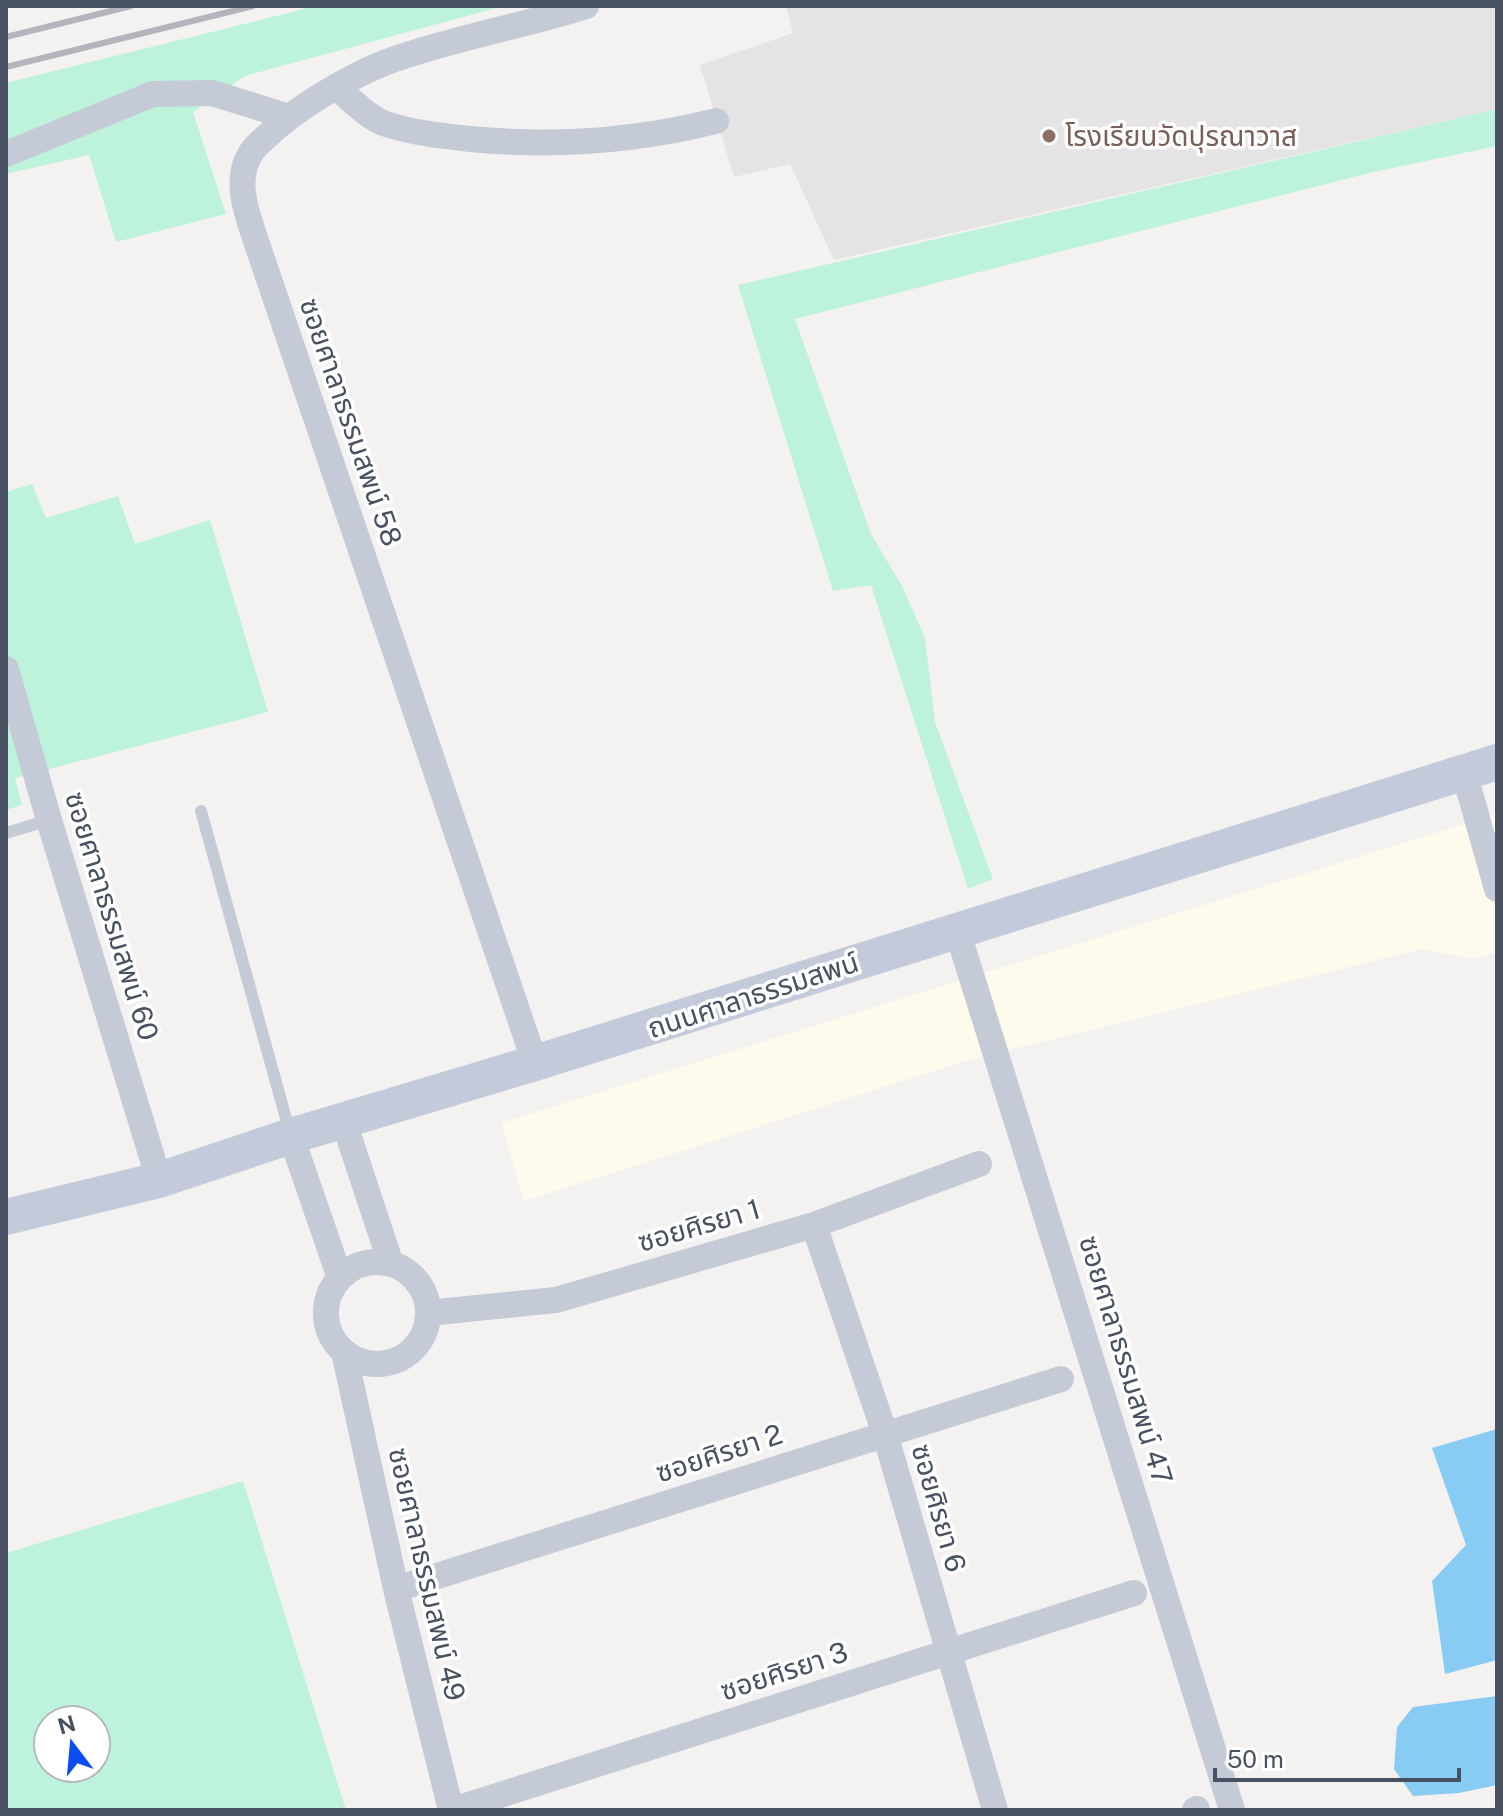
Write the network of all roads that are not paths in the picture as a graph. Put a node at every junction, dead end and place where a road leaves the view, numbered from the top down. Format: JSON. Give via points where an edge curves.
{"nodes":[{"id":1,"x":586,"y":6,"type":"edge"},
{"id":2,"x":336,"y":87,"type":"junction"},
{"id":3,"x":289,"y":117,"type":"junction"},
{"id":4,"x":716,"y":121,"type":"dead end"},
{"id":5,"x":6,"y":154,"type":"edge"},
{"id":6,"x":6,"y":669,"type":"edge"},
{"id":7,"x":1481,"y":767,"type":"edge"},
{"id":8,"x":201,"y":811,"type":"dead end"},
{"id":9,"x":49,"y":820,"type":"junction"},
{"id":10,"x":6,"y":833,"type":"edge"},
{"id":11,"x":1497,"y":889,"type":"edge"},
{"id":12,"x":957,"y":930,"type":"junction"},
{"id":13,"x":535,"y":1063,"type":"junction"},
{"id":14,"x":344,"y":1122,"type":"junction"},
{"id":15,"x":291,"y":1136,"type":"junction"},
{"id":16,"x":979,"y":1164,"type":"dead end"},
{"id":17,"x":159,"y":1180,"type":"junction"},
{"id":18,"x":6,"y":1217,"type":"edge"},
{"id":19,"x":814,"y":1225,"type":"junction"},
{"id":20,"x":391,"y":1264,"type":"junction"},
{"id":21,"x":340,"y":1278,"type":"junction"},
{"id":22,"x":428,"y":1313,"type":"junction"},
{"id":23,"x":344,"y":1352,"type":"junction"},
{"id":24,"x":1061,"y":1379,"type":"dead end"},
{"id":25,"x":885,"y":1434,"type":"junction"},
{"id":26,"x":396,"y":1589,"type":"junction"},
{"id":27,"x":1134,"y":1593,"type":"dead end"},
{"id":28,"x":948,"y":1652,"type":"junction"},
{"id":29,"x":452,"y":1810,"type":"edge"},
{"id":30,"x":995,"y":1810,"type":"edge"},
{"id":31,"x":1232,"y":1810,"type":"edge"}],
"edges":[{"from":1,"to":2,"type":"street","name":"ซอยศาลาธรรมสพน์ 58","via":[[402,56]]},
{"from":2,"to":3,"type":"street","name":"ซอยศาลาธรรมสพน์ 58"},
{"from":2,"to":4,"type":"street","via":[[383,123],[489,141],[580,143]]},
{"from":3,"to":5,"type":"street","via":[[212,93],[153,94]]},
{"from":3,"to":13,"type":"street","name":"ซอยศาลาธรรมสพน์ 58","via":[[248,157],[242,183],[245,209]]},
{"from":6,"to":9,"type":"street","name":"ซอยศาลาธรรมสพน์ 60"},
{"from":7,"to":11,"type":"street"},
{"from":7,"to":12,"type":"street","name":"ถนนศาลาธรรมสพน์"},
{"from":8,"to":15,"type":"lane"},
{"from":9,"to":10,"type":"lane"},
{"from":9,"to":17,"type":"street","name":"ซอยศาลาธรรมสพน์ 60"},
{"from":12,"to":13,"type":"street","name":"ถนนศาลาธรรมสพน์"},
{"from":12,"to":31,"type":"street","name":"ซอยศาลาธรรมสพน์ 47"},
{"from":13,"to":14,"type":"street","name":"ถนนศาลาธรรมสพน์"},
{"from":14,"to":15,"type":"street","name":"ถนนศาลาธรรมสพน์"},
{"from":14,"to":20,"type":"street"},
{"from":15,"to":17,"type":"street","name":"ถนนศาลาธรรมสพน์"},
{"from":15,"to":21,"type":"street"},
{"from":16,"to":19,"type":"street","name":"ซอยศิรยา 1"},
{"from":17,"to":18,"type":"street","name":"ถนนศาลาธรรมสพน์"},
{"from":19,"to":22,"type":"street","name":"ซอยศิรยา 1","via":[[556,1300]]},
{"from":19,"to":25,"type":"street","name":"ซอยศิรยา 6"},
{"from":20,"to":21,"type":"street","via":[[364,1264]]},
{"from":20,"to":22,"type":"street","via":[[418,1282]]},
{"from":21,"to":23,"type":"street","name":"ซอยศาลาธรรมสพน์ 49","via":[[328,1300],[327,1325]]},
{"from":22,"to":23,"type":"street","via":[[422,1336],[406,1355],[391,1362],[358,1361]]},
{"from":23,"to":26,"type":"street","name":"ซอยศาลาธรรมสพน์ 49"},
{"from":24,"to":25,"type":"street","name":"ซอยศิรยา 2"},
{"from":25,"to":26,"type":"street","name":"ซอยศิรยา 2"},
{"from":25,"to":28,"type":"street","name":"ซอยศิรยา 6"},
{"from":26,"to":29,"type":"street","name":"ซอยศาลาธรรมสพน์ 49"},
{"from":27,"to":28,"type":"street","name":"ซอยศิรยา 3"},
{"from":28,"to":29,"type":"street","name":"ซอยศิรยา 3"},
{"from":28,"to":30,"type":"street","name":"ซอยศิรยา 6"}]}
